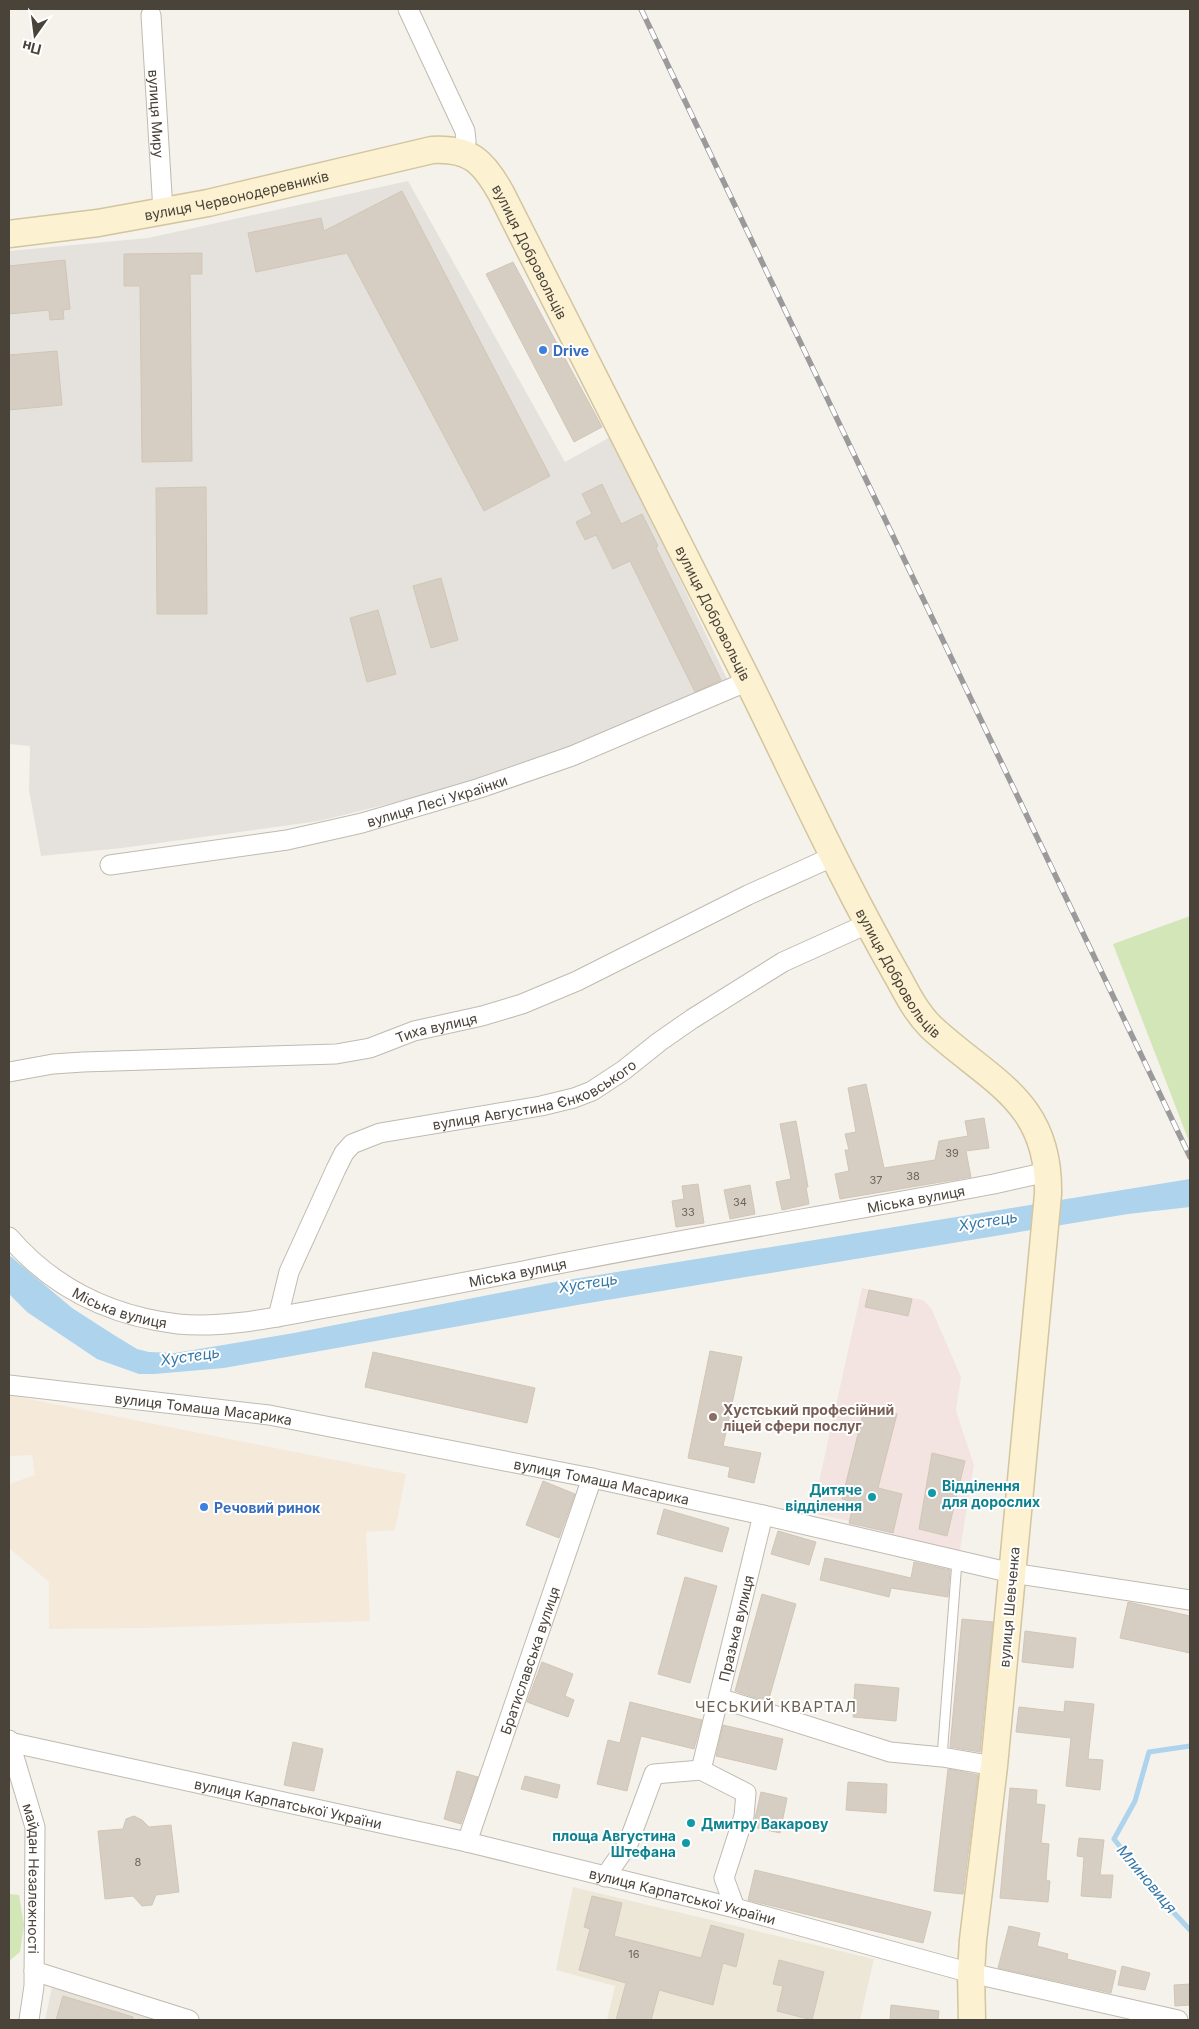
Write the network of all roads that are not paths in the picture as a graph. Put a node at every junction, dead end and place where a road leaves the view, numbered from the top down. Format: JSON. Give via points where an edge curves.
{"nodes":[{"id":1,"x":408,"y":9,"type":"edge"},
{"id":2,"x":152,"y":15,"type":"dead end"},
{"id":3,"x":464,"y":152,"type":"junction"},
{"id":4,"x":163,"y":211,"type":"junction"},
{"id":5,"x":9,"y":234,"type":"edge"},
{"id":6,"x":748,"y":681,"type":"junction"},
{"id":7,"x":832,"y":856,"type":"junction"},
{"id":8,"x":110,"y":865,"type":"dead end"},
{"id":9,"x":867,"y":924,"type":"junction"},
{"id":10,"x":9,"y":1072,"type":"edge"},
{"id":11,"x":1048,"y":1183,"type":"junction"},
{"id":12,"x":9,"y":1237,"type":"edge"},
{"id":13,"x":278,"y":1317,"type":"junction"},
{"id":14,"x":9,"y":1385,"type":"edge"},
{"id":15,"x":592,"y":1478,"type":"junction"},
{"id":16,"x":763,"y":1515,"type":"junction"},
{"id":17,"x":957,"y":1561,"type":"junction"},
{"id":18,"x":1012,"y":1573,"type":"junction"},
{"id":19,"x":1190,"y":1600,"type":"edge"},
{"id":20,"x":718,"y":1698,"type":"junction"},
{"id":21,"x":9,"y":1741,"type":"edge"},
{"id":22,"x":942,"y":1757,"type":"junction"},
{"id":23,"x":994,"y":1766,"type":"junction"},
{"id":24,"x":701,"y":1770,"type":"junction"},
{"id":25,"x":467,"y":1842,"type":"junction"},
{"id":26,"x":605,"y":1877,"type":"junction"},
{"id":27,"x":735,"y":1908,"type":"junction"},
{"id":28,"x":34,"y":1972,"type":"junction"},
{"id":29,"x":971,"y":1973,"type":"junction"},
{"id":30,"x":29,"y":2020,"type":"edge"},
{"id":31,"x":189,"y":2020,"type":"edge"},
{"id":32,"x":972,"y":2020,"type":"edge"},
{"id":33,"x":1178,"y":2020,"type":"edge"}],
"edges":[{"from":1,"to":3,"type":"street","via":[[465,131]]},
{"from":2,"to":4,"type":"street","name":"вулиця Миру"},
{"from":3,"to":4,"type":"main road","name":"вулиця Червонодеревників","via":[[432,150]]},
{"from":3,"to":6,"type":"main road","name":"вулиця Добровольців","via":[[487,172],[501,193]]},
{"from":4,"to":5,"type":"main road","name":"вулиця Червонодеревників"},
{"from":6,"to":7,"type":"main road","name":"вулиця Добровольців"},
{"from":6,"to":8,"type":"street","name":"вулиця Лесі Українки","via":[[572,756],[480,788],[362,823],[287,840]]},
{"from":7,"to":9,"type":"main road","name":"вулиця Добровольців"},
{"from":7,"to":10,"type":"street","name":"Тиха вулиця","via":[[577,981],[501,1011],[414,1031],[370,1048],[336,1054],[83,1062]]},
{"from":9,"to":11,"type":"main road","name":"вулиця Добровольців","via":[[921,1016],[1012,1095],[1027,1112],[1040,1139]]},
{"from":9,"to":13,"type":"street","name":"вулиця Августина Єнковського","via":[[783,962],[692,1019],[592,1091],[541,1106],[380,1133],[352,1144],[336,1169],[289,1272]]},
{"from":11,"to":13,"type":"street","name":"Міська вулиця","via":[[889,1204]]},
{"from":11,"to":18,"type":"main road","name":"вулиця Шевченка"},
{"from":12,"to":13,"type":"street","name":"Міська вулиця","via":[[51,1278],[110,1310],[180,1324]]},
{"from":14,"to":15,"type":"street","name":"вулиця Томаша Масарика","via":[[269,1415]]},
{"from":15,"to":16,"type":"street","name":"вулиця Томаша Масарика"},
{"from":15,"to":25,"type":"street","name":"Братиславська вулиця"},
{"from":16,"to":17,"type":"street","name":"вулиця Томаша Масарика"},
{"from":16,"to":20,"type":"street","name":"Празька вулиця"},
{"from":17,"to":18,"type":"street","name":"вулиця Томаша Масарика"},
{"from":17,"to":22,"type":"lane"},
{"from":18,"to":19,"type":"street","name":"вулиця Томаша Масарика"},
{"from":18,"to":23,"type":"main road","name":"вулиця Шевченка"},
{"from":20,"to":22,"type":"street","via":[[890,1752]]},
{"from":20,"to":24,"type":"street","name":"Празька вулиця"},
{"from":21,"to":25,"type":"street","name":"вулиця Карпатської України"},
{"from":21,"to":28,"type":"street","name":"майдан Незалежності","via":[[35,1827]]},
{"from":22,"to":23,"type":"street"},
{"from":23,"to":29,"type":"main road","name":"вулиця Шевченка"},
{"from":24,"to":26,"type":"street","via":[[654,1774],[628,1844]]},
{"from":24,"to":27,"type":"street","via":[[746,1793],[744,1816],[724,1878]]},
{"from":25,"to":26,"type":"street","name":"вулиця Карпатської України"},
{"from":26,"to":27,"type":"street","name":"вулиця Карпатської України"},
{"from":27,"to":29,"type":"street","name":"вулиця Карпатської України"},
{"from":28,"to":30,"type":"street","name":"майдан Незалежності"},
{"from":28,"to":31,"type":"street"},
{"from":29,"to":32,"type":"main road","name":"вулиця Шевченка"},
{"from":29,"to":33,"type":"street","name":"вулиця Карпатської України"}]}
